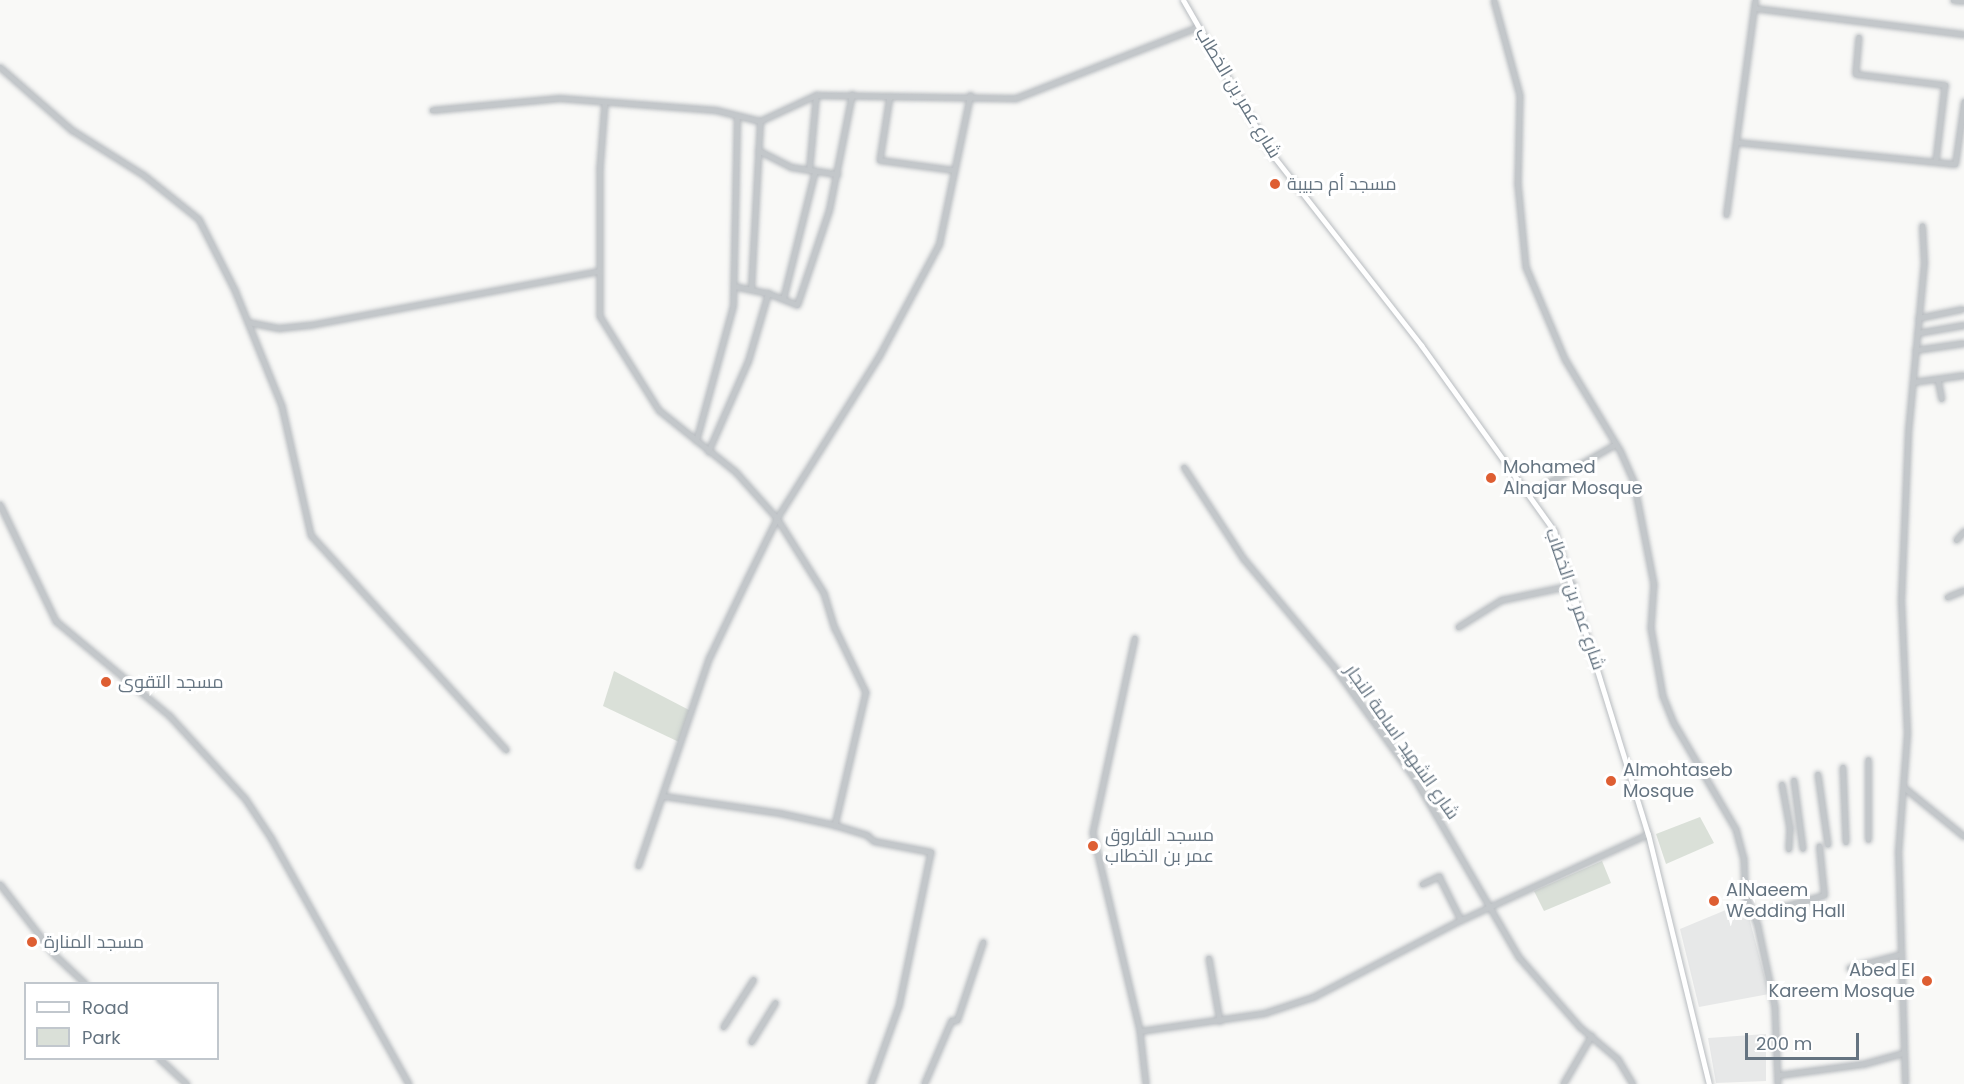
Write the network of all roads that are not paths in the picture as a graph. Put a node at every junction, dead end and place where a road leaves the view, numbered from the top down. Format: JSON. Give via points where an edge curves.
{"nodes":[{"id":1,"x":1183,"y":0,"type":"edge"},
{"id":2,"x":1494,"y":0,"type":"edge"},
{"id":3,"x":1755,"y":0,"type":"edge"},
{"id":4,"x":1953,"y":0,"type":"edge"},
{"id":5,"x":1964,"y":1,"type":"edge"},
{"id":6,"x":1754,"y":8,"type":"junction"},
{"id":7,"x":1198,"y":27,"type":"junction"},
{"id":8,"x":1964,"y":34,"type":"edge"},
{"id":9,"x":1859,"y":37,"type":"dead end"},
{"id":10,"x":0,"y":67,"type":"edge"},
{"id":11,"x":852,"y":94,"type":"junction"},
{"id":12,"x":816,"y":95,"type":"junction"},
{"id":13,"x":970,"y":95,"type":"junction"},
{"id":14,"x":890,"y":96,"type":"junction"},
{"id":15,"x":1964,"y":102,"type":"edge"},
{"id":16,"x":604,"y":103,"type":"junction"},
{"id":17,"x":432,"y":110,"type":"dead end"},
{"id":18,"x":737,"y":118,"type":"junction"},
{"id":19,"x":760,"y":122,"type":"junction"},
{"id":20,"x":1736,"y":142,"type":"junction"},
{"id":21,"x":758,"y":150,"type":"junction"},
{"id":22,"x":1936,"y":160,"type":"junction"},
{"id":23,"x":809,"y":170,"type":"junction"},
{"id":24,"x":954,"y":170,"type":"junction"},
{"id":25,"x":815,"y":171,"type":"junction"},
{"id":26,"x":837,"y":174,"type":"junction"},
{"id":27,"x":1726,"y":215,"type":"dead end"},
{"id":28,"x":1922,"y":226,"type":"dead end"},
{"id":29,"x":598,"y":271,"type":"junction"},
{"id":30,"x":734,"y":286,"type":"junction"},
{"id":31,"x":751,"y":288,"type":"junction"},
{"id":32,"x":768,"y":292,"type":"junction"},
{"id":33,"x":783,"y":299,"type":"junction"},
{"id":34,"x":1962,"y":309,"type":"dead end"},
{"id":35,"x":1918,"y":318,"type":"junction"},
{"id":36,"x":248,"y":322,"type":"junction"},
{"id":37,"x":1964,"y":325,"type":"edge"},
{"id":38,"x":1917,"y":333,"type":"junction"},
{"id":39,"x":1964,"y":343,"type":"edge"},
{"id":40,"x":1916,"y":350,"type":"junction"},
{"id":41,"x":1964,"y":375,"type":"edge"},
{"id":42,"x":1938,"y":380,"type":"junction"},
{"id":43,"x":1913,"y":382,"type":"junction"},
{"id":44,"x":1942,"y":399,"type":"dead end"},
{"id":45,"x":696,"y":441,"type":"junction"},
{"id":46,"x":1614,"y":445,"type":"junction"},
{"id":47,"x":708,"y":452,"type":"junction"},
{"id":48,"x":1185,"y":467,"type":"dead end"},
{"id":49,"x":1530,"y":493,"type":"junction"},
{"id":50,"x":0,"y":504,"type":"edge"},
{"id":51,"x":777,"y":518,"type":"junction"},
{"id":52,"x":1964,"y":531,"type":"edge"},
{"id":53,"x":1956,"y":540,"type":"dead end"},
{"id":54,"x":1574,"y":585,"type":"junction"},
{"id":55,"x":1964,"y":590,"type":"edge"},
{"id":56,"x":1947,"y":597,"type":"dead end"},
{"id":57,"x":1458,"y":627,"type":"dead end"},
{"id":58,"x":1135,"y":638,"type":"dead end"},
{"id":59,"x":506,"y":749,"type":"dead end"},
{"id":60,"x":1868,"y":760,"type":"dead end"},
{"id":61,"x":1843,"y":767,"type":"dead end"},
{"id":62,"x":1818,"y":774,"type":"dead end"},
{"id":63,"x":1794,"y":780,"type":"dead end"},
{"id":64,"x":1782,"y":784,"type":"dead end"},
{"id":65,"x":1905,"y":788,"type":"junction"},
{"id":66,"x":664,"y":796,"type":"junction"},
{"id":67,"x":835,"y":825,"type":"junction"},
{"id":68,"x":1648,"y":834,"type":"junction"},
{"id":69,"x":1964,"y":836,"type":"edge"},
{"id":70,"x":1868,"y":840,"type":"dead end"},
{"id":71,"x":1846,"y":842,"type":"dead end"},
{"id":72,"x":1828,"y":844,"type":"dead end"},
{"id":73,"x":1819,"y":846,"type":"dead end"},
{"id":74,"x":1803,"y":848,"type":"dead end"},
{"id":75,"x":1789,"y":849,"type":"dead end"},
{"id":76,"x":638,"y":866,"type":"dead end"},
{"id":77,"x":0,"y":884,"type":"edge"},
{"id":78,"x":1422,"y":884,"type":"dead end"},
{"id":79,"x":1489,"y":908,"type":"junction"},
{"id":80,"x":1754,"y":915,"type":"junction"},
{"id":81,"x":1461,"y":920,"type":"junction"},
{"id":82,"x":983,"y":942,"type":"dead end"},
{"id":83,"x":1901,"y":954,"type":"junction"},
{"id":84,"x":1209,"y":958,"type":"dead end"},
{"id":85,"x":1849,"y":968,"type":"dead end"},
{"id":86,"x":753,"y":980,"type":"dead end"},
{"id":87,"x":84,"y":982,"type":"edge"},
{"id":88,"x":775,"y":1003,"type":"dead end"},
{"id":89,"x":1220,"y":1021,"type":"junction"},
{"id":90,"x":723,"y":1027,"type":"dead end"},
{"id":91,"x":1140,"y":1031,"type":"junction"},
{"id":92,"x":1591,"y":1036,"type":"junction"},
{"id":93,"x":751,"y":1042,"type":"dead end"},
{"id":94,"x":1903,"y":1053,"type":"junction"},
{"id":95,"x":160,"y":1060,"type":"edge"},
{"id":96,"x":1779,"y":1075,"type":"junction"},
{"id":97,"x":1629,"y":1078,"type":"junction"},
{"id":98,"x":187,"y":1084,"type":"edge"},
{"id":99,"x":409,"y":1084,"type":"edge"},
{"id":100,"x":871,"y":1084,"type":"edge"},
{"id":101,"x":924,"y":1084,"type":"edge"},
{"id":102,"x":1146,"y":1084,"type":"edge"},
{"id":103,"x":1563,"y":1084,"type":"edge"},
{"id":104,"x":1628,"y":1084,"type":"edge"},
{"id":105,"x":1633,"y":1084,"type":"edge"},
{"id":106,"x":1709,"y":1084,"type":"edge"},
{"id":107,"x":1778,"y":1084,"type":"edge"},
{"id":108,"x":1905,"y":1084,"type":"edge"}],
"edges":[{"from":1,"to":7,"type":"main road","name":"شارع عمر بن الخطاب"},
{"from":2,"to":46,"type":"street","via":[[1520,94],[1518,184],[1526,267],[1545,319]]},
{"from":3,"to":6,"type":"street"},
{"from":4,"to":5,"type":"street"},
{"from":6,"to":8,"type":"street"},
{"from":6,"to":20,"type":"street"},
{"from":7,"to":13,"type":"street","via":[[1016,98]]},
{"from":7,"to":49,"type":"main road","name":"شارع عمر بن الخطاب","via":[[1270,150]]},
{"from":9,"to":22,"type":"street","via":[[1856,74],[1946,85]]},
{"from":10,"to":36,"type":"street","via":[[72,130],[186,205],[220,256]]},
{"from":11,"to":12,"type":"street"},
{"from":11,"to":14,"type":"street"},
{"from":11,"to":26,"type":"street"},
{"from":12,"to":19,"type":"street"},
{"from":12,"to":23,"type":"street"},
{"from":13,"to":14,"type":"street"},
{"from":13,"to":24,"type":"street"},
{"from":14,"to":24,"type":"street","via":[[880,160]]},
{"from":15,"to":22,"type":"street","via":[[1954,164]]},
{"from":16,"to":17,"type":"street","via":[[559,98]]},
{"from":16,"to":18,"type":"street","via":[[716,110]]},
{"from":16,"to":29,"type":"street"},
{"from":18,"to":19,"type":"street"},
{"from":18,"to":30,"type":"street"},
{"from":19,"to":21,"type":"street"},
{"from":20,"to":22,"type":"street"},
{"from":20,"to":27,"type":"street"},
{"from":21,"to":23,"type":"street"},
{"from":21,"to":31,"type":"street"},
{"from":23,"to":25,"type":"street"},
{"from":24,"to":51,"type":"street","via":[[939,243],[879,356]]},
{"from":25,"to":26,"type":"street"},
{"from":25,"to":33,"type":"street"},
{"from":26,"to":33,"type":"street","via":[[797,305]]},
{"from":28,"to":35,"type":"street","via":[[1924,264]]},
{"from":29,"to":36,"type":"street","via":[[310,326],[279,328]]},
{"from":29,"to":45,"type":"street","via":[[600,316],[659,410]]},
{"from":30,"to":31,"type":"street"},
{"from":30,"to":45,"type":"street","via":[[733,306]]},
{"from":31,"to":32,"type":"street"},
{"from":32,"to":33,"type":"street"},
{"from":32,"to":47,"type":"street","via":[[748,361]]},
{"from":34,"to":35,"type":"street"},
{"from":35,"to":38,"type":"street"},
{"from":36,"to":59,"type":"street","via":[[282,406],[311,535]]},
{"from":37,"to":38,"type":"street"},
{"from":38,"to":40,"type":"street"},
{"from":39,"to":40,"type":"street"},
{"from":40,"to":43,"type":"street"},
{"from":41,"to":42,"type":"street"},
{"from":42,"to":43,"type":"street"},
{"from":42,"to":44,"type":"street"},
{"from":43,"to":65,"type":"street","via":[[1901,600],[1907,733]]},
{"from":45,"to":47,"type":"street"},
{"from":46,"to":49,"type":"street"},
{"from":46,"to":80,"type":"street","via":[[1634,482],[1647,539],[1654,584],[1651,628],[1663,696],[1674,723],[1736,830],[1744,858],[1745,894]]},
{"from":47,"to":51,"type":"street","via":[[736,472]]},
{"from":48,"to":79,"type":"street","name":"شارع الشهيد اسامة النجار","via":[[1244,560],[1335,668],[1416,780]]},
{"from":49,"to":54,"type":"main road","name":"شارع عمر بن الخطاب","via":[[1554,531]]},
{"from":50,"to":99,"type":"street","via":[[56,621],[170,716],[245,798],[272,839]]},
{"from":51,"to":66,"type":"street","via":[[709,658]]},
{"from":51,"to":67,"type":"street","via":[[824,593],[866,692]]},
{"from":52,"to":53,"type":"street"},
{"from":54,"to":57,"type":"street","via":[[1501,600]]},
{"from":54,"to":68,"type":"main road","name":"شارع عمر بن الخطاب"},
{"from":55,"to":56,"type":"street"},
{"from":58,"to":91,"type":"street","via":[[1093,832]]},
{"from":60,"to":70,"type":"street"},
{"from":61,"to":71,"type":"street"},
{"from":62,"to":72,"type":"street"},
{"from":63,"to":74,"type":"street"},
{"from":64,"to":75,"type":"street","via":[[1790,828]]},
{"from":65,"to":69,"type":"street"},
{"from":65,"to":83,"type":"street","via":[[1898,853]]},
{"from":66,"to":67,"type":"street"},
{"from":66,"to":76,"type":"street"},
{"from":67,"to":100,"type":"street","via":[[874,841],[931,852],[901,998]]},
{"from":68,"to":79,"type":"street"},
{"from":68,"to":106,"type":"main road","name":"شارع عمر بن الخطاب"},
{"from":73,"to":80,"type":"street","via":[[1824,895]]},
{"from":77,"to":87,"type":"street","via":[[55,956]]},
{"from":78,"to":81,"type":"street","via":[[1439,876]]},
{"from":79,"to":81,"type":"street"},
{"from":79,"to":92,"type":"street","name":"شارع الشهيد اسامة النجار","via":[[1519,957]]},
{"from":80,"to":96,"type":"street","via":[[1775,1007]]},
{"from":81,"to":89,"type":"street","via":[[1313,997],[1265,1013]]},
{"from":82,"to":101,"type":"street","via":[[957,1020],[951,1021]]},
{"from":83,"to":85,"type":"street"},
{"from":83,"to":94,"type":"street"},
{"from":84,"to":89,"type":"street"},
{"from":86,"to":90,"type":"street"},
{"from":88,"to":93,"type":"street"},
{"from":89,"to":91,"type":"street"},
{"from":91,"to":102,"type":"street"},
{"from":92,"to":97,"type":"street","name":"شارع الشهيد اسامة النجار","via":[[1618,1059]]},
{"from":92,"to":103,"type":"street"},
{"from":94,"to":96,"type":"street","via":[[1863,1064]]},
{"from":94,"to":108,"type":"street"},
{"from":95,"to":98,"type":"street"},
{"from":96,"to":107,"type":"street"},
{"from":97,"to":104,"type":"street"},
{"from":97,"to":105,"type":"street","name":"شارع الشهيد اسامة النجار"}]}
